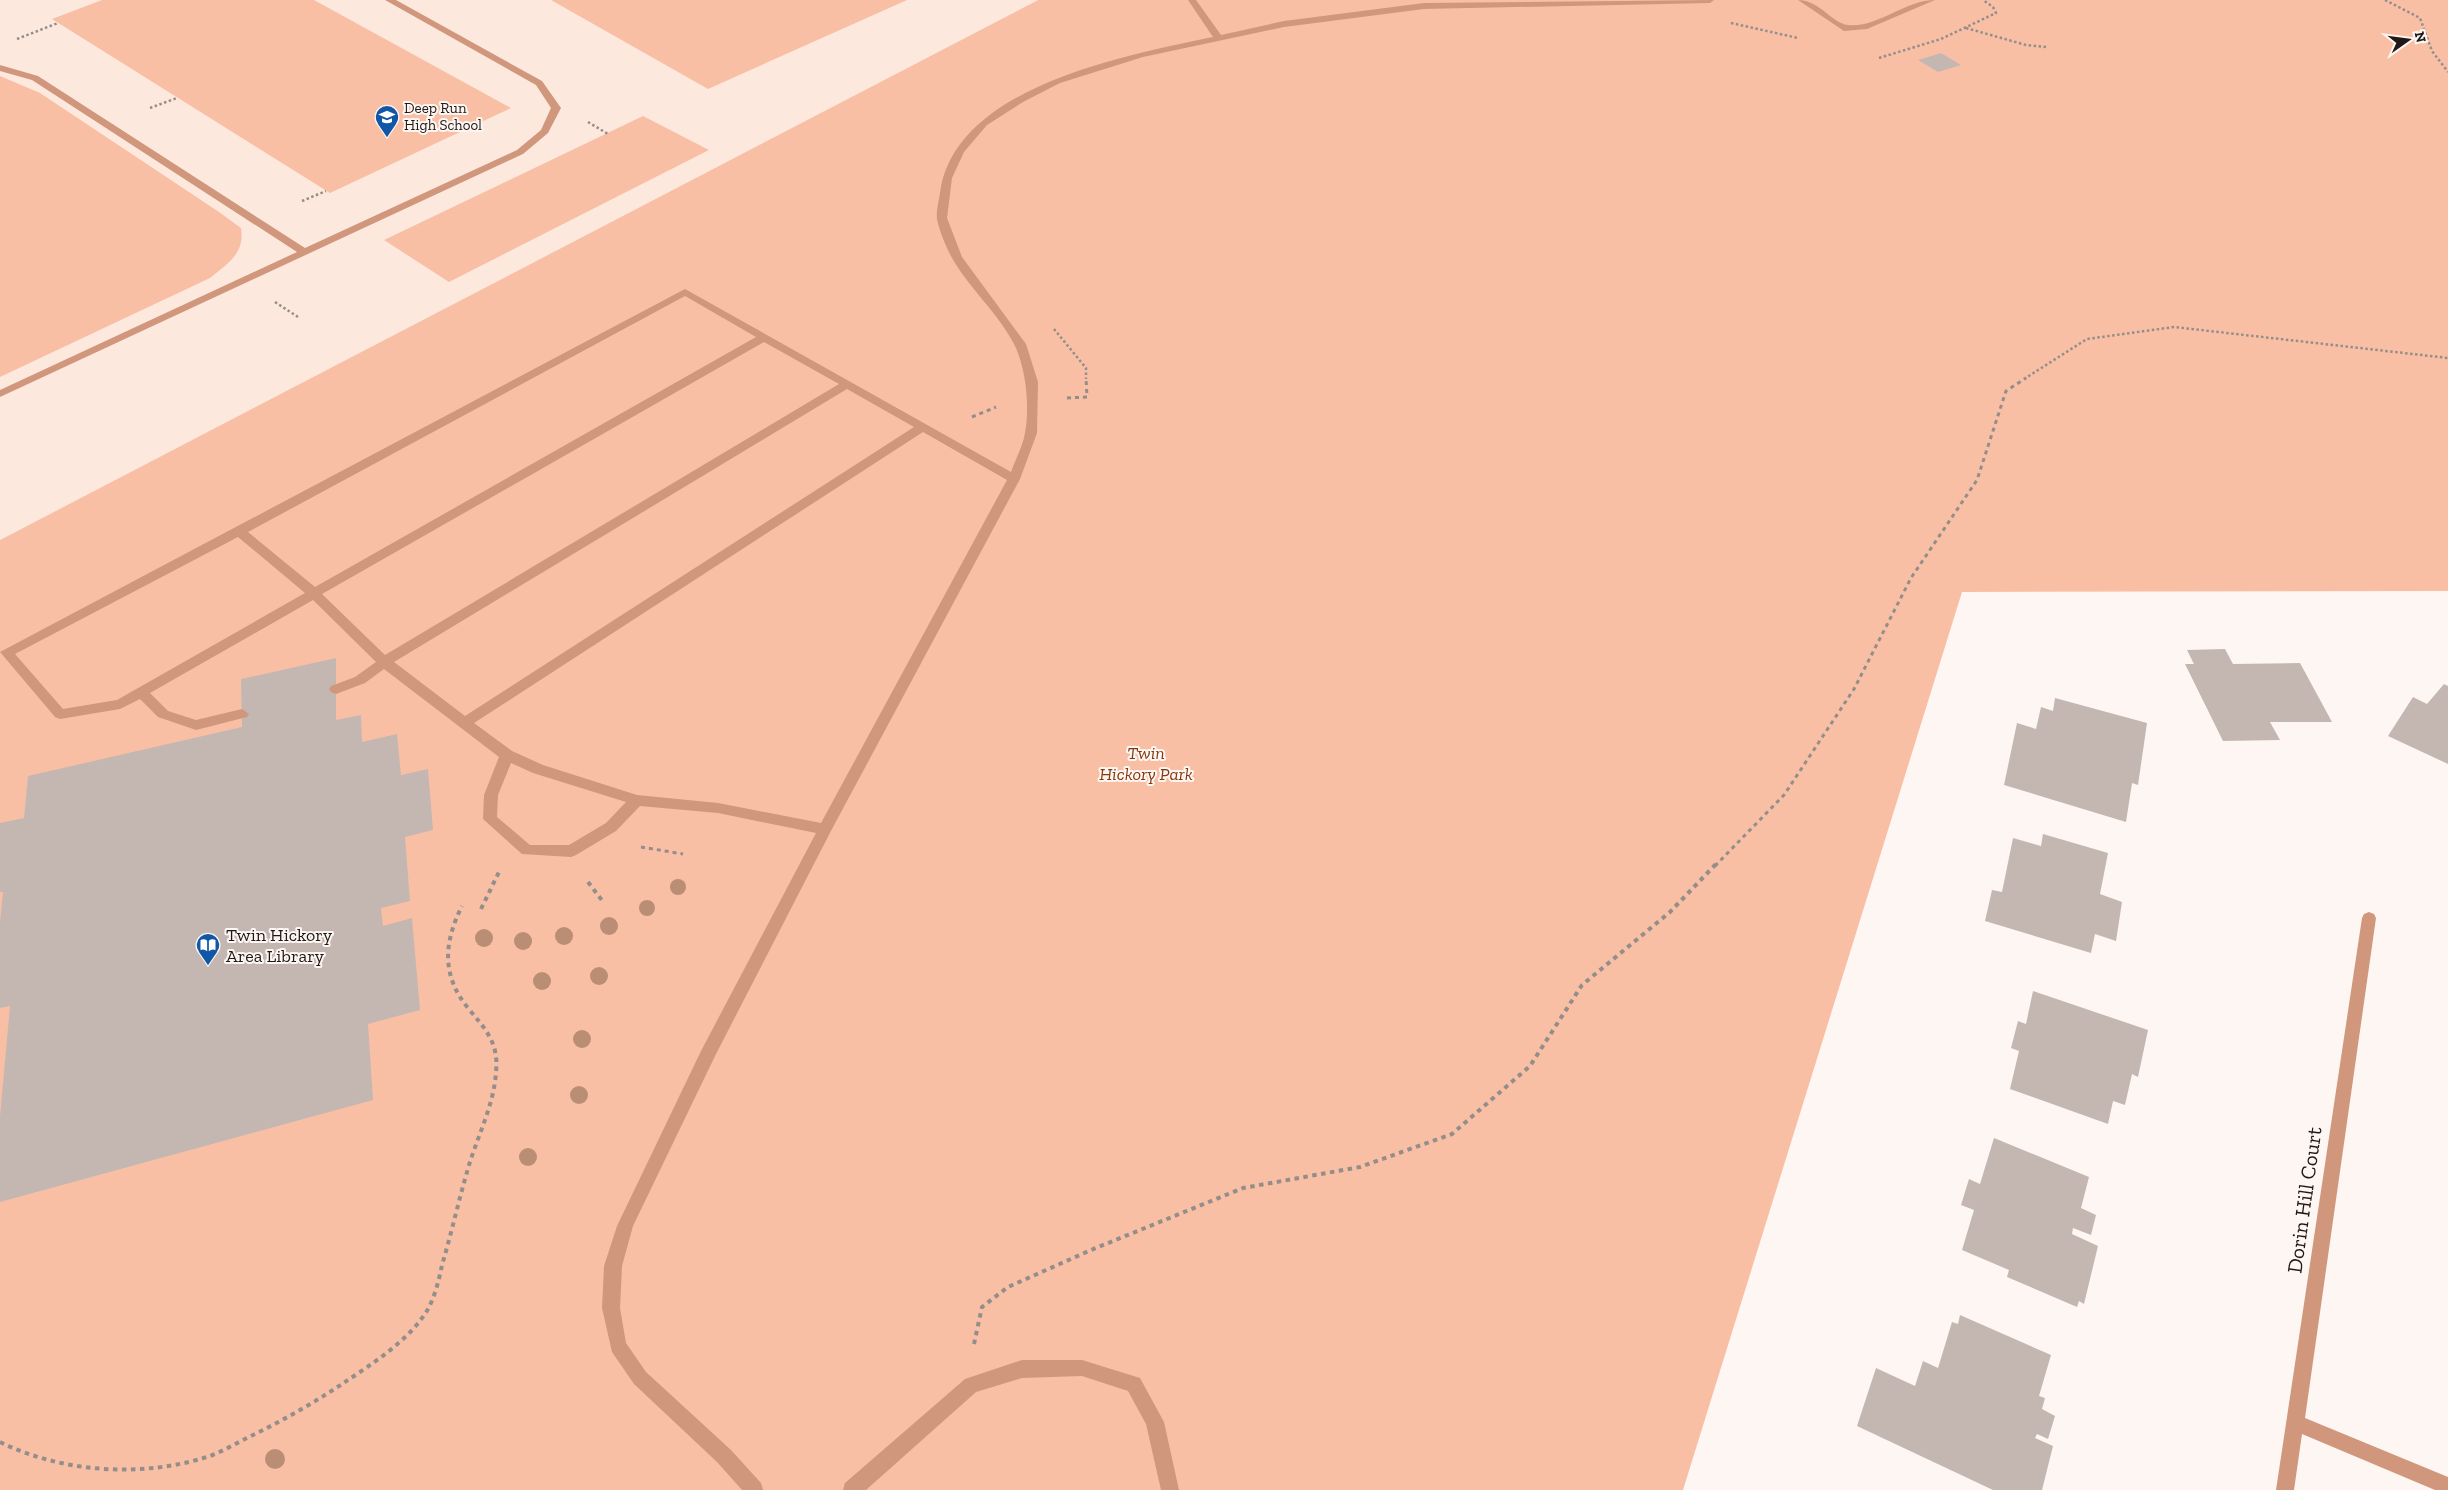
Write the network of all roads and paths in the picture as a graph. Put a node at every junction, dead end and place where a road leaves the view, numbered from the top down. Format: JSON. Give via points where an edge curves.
{"nodes":[{"id":1,"x":389,"y":0,"type":"edge"},
{"id":2,"x":1192,"y":0,"type":"edge"},
{"id":3,"x":1710,"y":0,"type":"edge"},
{"id":4,"x":1802,"y":0,"type":"edge"},
{"id":5,"x":1931,"y":0,"type":"edge"},
{"id":6,"x":1983,"y":0,"type":"edge"},
{"id":7,"x":2385,"y":0,"type":"edge"},
{"id":8,"x":1422,"y":3,"type":"edge"},
{"id":9,"x":1726,"y":22,"type":"dead end"},
{"id":10,"x":58,"y":23,"type":"dead end"},
{"id":11,"x":1965,"y":28,"type":"junction"},
{"id":12,"x":1218,"y":37,"type":"junction"},
{"id":13,"x":1801,"y":39,"type":"dead end"},
{"id":14,"x":10,"y":44,"type":"dead end"},
{"id":15,"x":2046,"y":47,"type":"dead end"},
{"id":16,"x":1874,"y":59,"type":"dead end"},
{"id":17,"x":0,"y":68,"type":"edge"},
{"id":18,"x":2448,"y":72,"type":"edge"},
{"id":19,"x":177,"y":98,"type":"dead end"},
{"id":20,"x":150,"y":108,"type":"dead end"},
{"id":21,"x":326,"y":191,"type":"dead end"},
{"id":22,"x":302,"y":202,"type":"dead end"},
{"id":23,"x":304,"y":252,"type":"junction"},
{"id":24,"x":274,"y":302,"type":"dead end"},
{"id":25,"x":298,"y":317,"type":"dead end"},
{"id":26,"x":1050,"y":325,"type":"dead end"},
{"id":27,"x":764,"y":337,"type":"junction"},
{"id":28,"x":2448,"y":358,"type":"edge"},
{"id":29,"x":846,"y":384,"type":"junction"},
{"id":30,"x":0,"y":394,"type":"edge"},
{"id":31,"x":1062,"y":399,"type":"dead end"},
{"id":32,"x":1000,"y":406,"type":"dead end"},
{"id":33,"x":967,"y":418,"type":"dead end"},
{"id":34,"x":922,"y":427,"type":"junction"},
{"id":35,"x":1014,"y":479,"type":"junction"},
{"id":36,"x":239,"y":531,"type":"junction"},
{"id":37,"x":313,"y":593,"type":"junction"},
{"id":38,"x":384,"y":662,"type":"junction"},
{"id":39,"x":336,"y":690,"type":"dead end"},
{"id":40,"x":141,"y":692,"type":"junction"},
{"id":41,"x":242,"y":714,"type":"dead end"},
{"id":42,"x":466,"y":722,"type":"junction"},
{"id":43,"x":507,"y":755,"type":"junction"},
{"id":44,"x":637,"y":800,"type":"junction"},
{"id":45,"x":825,"y":829,"type":"junction"},
{"id":46,"x":462,"y":906,"type":"dead end"},
{"id":47,"x":2369,"y":918,"type":"dead end"},
{"id":48,"x":974,"y":1344,"type":"dead end"},
{"id":49,"x":2294,"y":1422,"type":"junction"},
{"id":50,"x":0,"y":1442,"type":"edge"},
{"id":51,"x":2448,"y":1486,"type":"edge"},
{"id":52,"x":754,"y":1490,"type":"edge"},
{"id":53,"x":852,"y":1490,"type":"edge"},
{"id":54,"x":1170,"y":1490,"type":"edge"},
{"id":55,"x":2285,"y":1490,"type":"edge"}],
"edges":[{"from":1,"to":23,"type":"street","via":[[539,84],[556,108],[544,131],[520,152]]},
{"from":2,"to":12,"type":"street"},
{"from":3,"to":8,"type":"street"},
{"from":4,"to":5,"type":"street","via":[[1844,28],[1864,27]]},
{"from":6,"to":11,"type":"path","via":[[1996,13]]},
{"from":7,"to":18,"type":"path","via":[[2420,18],[2432,51]]},
{"from":8,"to":12,"type":"street"},
{"from":9,"to":13,"type":"path"},
{"from":10,"to":14,"type":"path","via":[[23,35]]},
{"from":11,"to":15,"type":"path","via":[[2026,45]]},
{"from":11,"to":16,"type":"path","via":[[1941,39]]},
{"from":12,"to":35,"type":"street","via":[[1141,55],[1057,81],[1020,100],[984,123],[960,151],[947,178],[942,218],[957,258],[1020,344],[1032,382],[1031,432]]},
{"from":17,"to":23,"type":"street","via":[[35,78]]},
{"from":19,"to":20,"type":"path"},
{"from":21,"to":22,"type":"path"},
{"from":23,"to":30,"type":"street"},
{"from":24,"to":25,"type":"path"},
{"from":26,"to":31,"type":"path","via":[[1086,368],[1087,397]]},
{"from":27,"to":29,"type":"lane"},
{"from":27,"to":36,"type":"lane","via":[[685,292]]},
{"from":27,"to":37,"type":"street"},
{"from":28,"to":48,"type":"path","via":[[2174,327],[2087,339],[2006,391],[1976,480],[1911,578],[1854,689],[1784,795],[1670,912],[1582,985],[1530,1066],[1452,1134],[1360,1167],[1243,1188],[1008,1287],[982,1307]]},
{"from":29,"to":34,"type":"lane"},
{"from":29,"to":38,"type":"street"},
{"from":32,"to":33,"type":"path"},
{"from":34,"to":35,"type":"lane"},
{"from":34,"to":42,"type":"street"},
{"from":35,"to":45,"type":"street"},
{"from":36,"to":37,"type":"street"},
{"from":36,"to":40,"type":"street","via":[[6,654],[60,714],[120,704]]},
{"from":37,"to":38,"type":"street"},
{"from":37,"to":40,"type":"street"},
{"from":38,"to":39,"type":"street","via":[[360,680]]},
{"from":38,"to":42,"type":"street"},
{"from":40,"to":41,"type":"street","via":[[163,714],[196,725]]},
{"from":42,"to":43,"type":"street"},
{"from":43,"to":44,"type":"street","via":[[538,769]]},
{"from":43,"to":44,"type":"street","via":[[491,795],[490,819],[527,850],[571,851],[611,827]]},
{"from":44,"to":45,"type":"street","via":[[718,808]]},
{"from":45,"to":52,"type":"street","via":[[705,1060],[625,1226],[613,1266],[611,1308],[618,1346],[640,1378],[724,1456]]},
{"from":46,"to":50,"type":"path","via":[[451,927],[446,947],[446,968],[467,1007],[483,1022],[493,1040],[496,1080],[467,1170],[432,1303],[412,1329],[345,1382],[277,1424],[207,1457],[166,1465],[94,1470],[48,1460]]},
{"from":47,"to":49,"type":"street","name":"Dorin Hill Court"},
{"from":49,"to":51,"type":"street"},
{"from":49,"to":55,"type":"street","name":"Dorin Hill Court"},
{"from":53,"to":54,"type":"street","via":[[971,1385],[1022,1369],[1082,1368],[1134,1384],[1155,1422]]}]}
